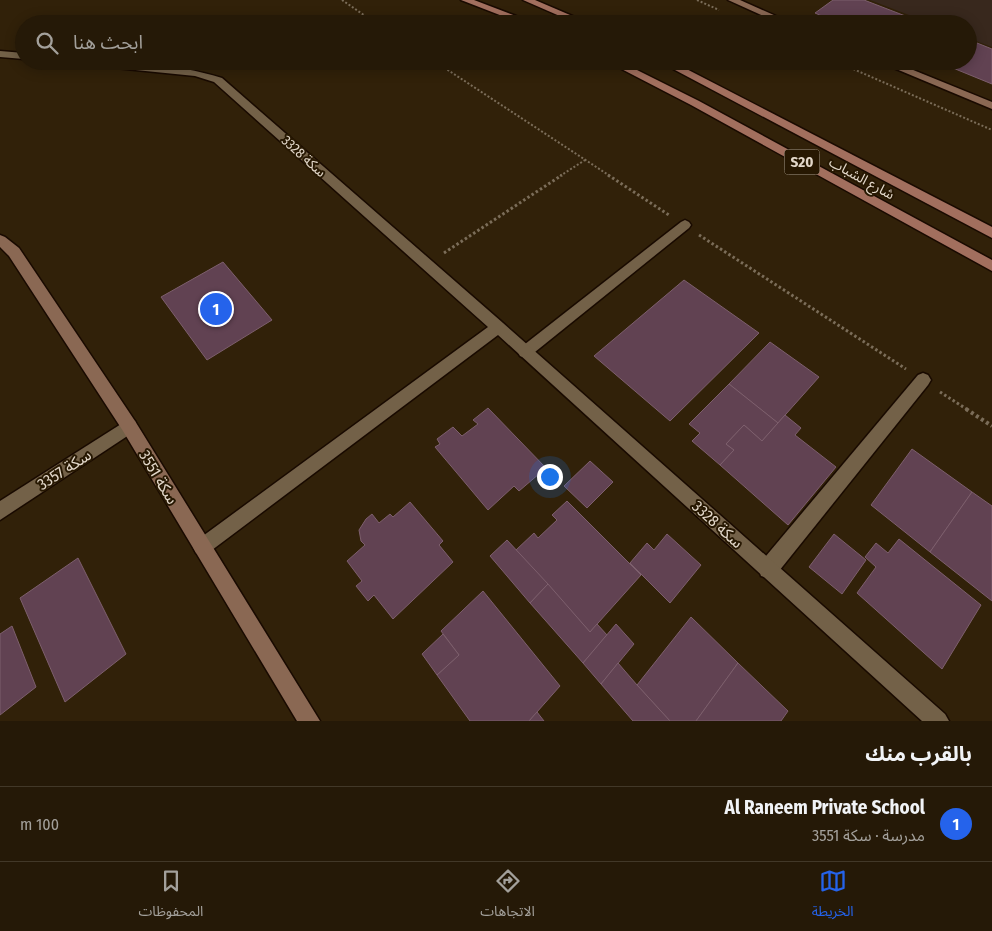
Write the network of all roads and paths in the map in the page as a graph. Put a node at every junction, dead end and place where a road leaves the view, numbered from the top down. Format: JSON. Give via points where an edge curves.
{"nodes":[{"id":1,"x":342,"y":0,"type":"edge"},
{"id":2,"x":465,"y":0,"type":"edge"},
{"id":3,"x":527,"y":0,"type":"edge"},
{"id":4,"x":732,"y":0,"type":"edge"},
{"id":5,"x":364,"y":15,"type":"edge"},
{"id":6,"x":508,"y":15,"type":"edge"},
{"id":7,"x":564,"y":15,"type":"edge"},
{"id":8,"x":768,"y":15,"type":"edge"},
{"id":9,"x":0,"y":54,"type":"edge"},
{"id":10,"x":15,"y":55,"type":"edge"},
{"id":11,"x":166,"y":70,"type":"edge"},
{"id":12,"x":448,"y":70,"type":"edge"},
{"id":13,"x":629,"y":70,"type":"edge"},
{"id":14,"x":680,"y":70,"type":"edge"},
{"id":15,"x":855,"y":70,"type":"edge"},
{"id":16,"x":904,"y":70,"type":"edge"},
{"id":17,"x":992,"y":106,"type":"edge"},
{"id":18,"x":992,"y":130,"type":"edge"},
{"id":19,"x":585,"y":160,"type":"junction"},
{"id":20,"x":685,"y":225,"type":"junction"},
{"id":21,"x":992,"y":233,"type":"edge"},
{"id":22,"x":0,"y":240,"type":"edge"},
{"id":23,"x":427,"y":264,"type":"junction"},
{"id":24,"x":992,"y":266,"type":"edge"},
{"id":25,"x":498,"y":327,"type":"junction"},
{"id":26,"x":525,"y":352,"type":"junction"},
{"id":27,"x":923,"y":380,"type":"junction"},
{"id":28,"x":129,"y":426,"type":"junction"},
{"id":29,"x":992,"y":426,"type":"edge"},
{"id":30,"x":0,"y":511,"type":"edge"},
{"id":31,"x":202,"y":547,"type":"junction"},
{"id":32,"x":768,"y":569,"type":"junction"},
{"id":33,"x":309,"y":721,"type":"edge"},
{"id":34,"x":938,"y":721,"type":"edge"}],
"edges":[{"from":1,"to":5,"type":"path"},
{"from":2,"to":6,"type":"main road"},
{"from":3,"to":7,"type":"main road"},
{"from":4,"to":8,"type":"street"},
{"from":9,"to":10,"type":"street"},
{"from":11,"to":23,"type":"street","name":"سكة 3328","via":[[196,73],[218,80]]},
{"from":12,"to":19,"type":"path"},
{"from":13,"to":24,"type":"main road","name":"شارع الشباب","number":"S20","via":[[695,102]]},
{"from":14,"to":21,"type":"main road","name":"شارع الشباب","number":"S20"},
{"from":15,"to":18,"type":"path"},
{"from":16,"to":17,"type":"street"},
{"from":19,"to":20,"type":"path"},
{"from":19,"to":23,"type":"path"},
{"from":20,"to":26,"type":"street"},
{"from":20,"to":27,"type":"path"},
{"from":22,"to":28,"type":"street","name":"سكة 3551","via":[[14,252]]},
{"from":23,"to":25,"type":"street","name":"سكة 3328"},
{"from":25,"to":26,"type":"street","name":"سكة 3328"},
{"from":25,"to":31,"type":"street"},
{"from":26,"to":32,"type":"street","name":"سكة 3328"},
{"from":27,"to":29,"type":"path"},
{"from":27,"to":32,"type":"street"},
{"from":28,"to":30,"type":"street","name":"سكة 3357"},
{"from":28,"to":31,"type":"street","name":"سكة 3551"},
{"from":31,"to":33,"type":"street","name":"سكة 3551"},
{"from":32,"to":34,"type":"street","name":"سكة 3328"}]}
